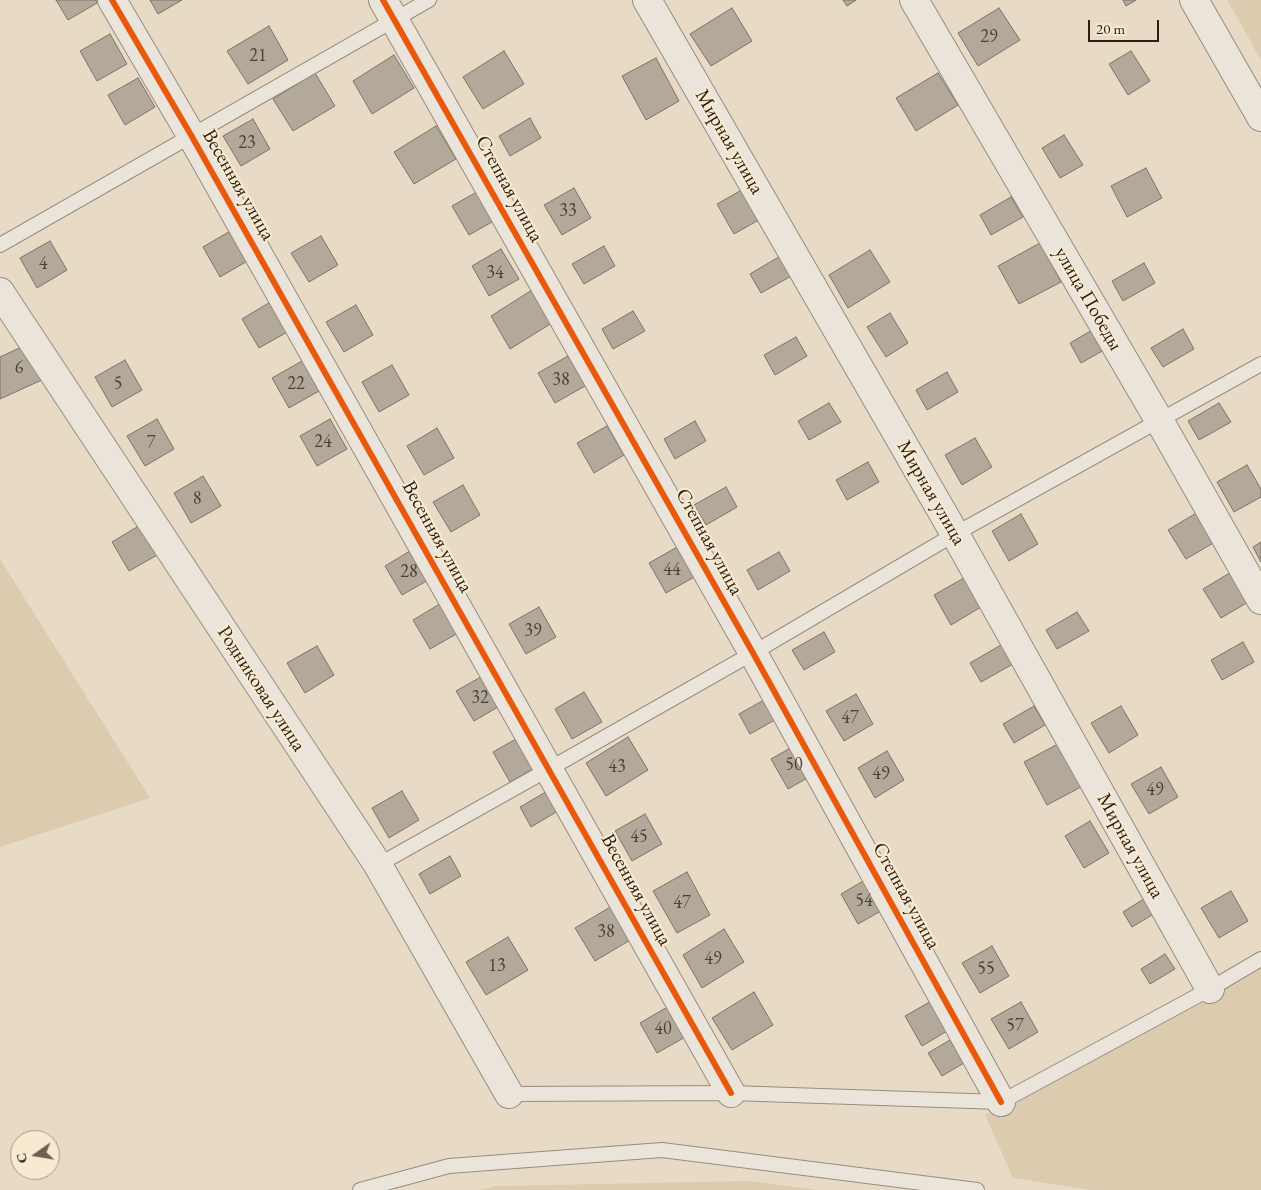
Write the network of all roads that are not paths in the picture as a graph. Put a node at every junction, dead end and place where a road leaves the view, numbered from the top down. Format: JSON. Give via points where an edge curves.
{"nodes":[{"id":1,"x":112,"y":0,"type":"edge"},
{"id":2,"x":428,"y":0,"type":"edge"},
{"id":3,"x":647,"y":0,"type":"edge"},
{"id":4,"x":914,"y":0,"type":"edge"},
{"id":5,"x":1194,"y":0,"type":"edge"},
{"id":6,"x":389,"y":10,"type":"edge"},
{"id":7,"x":1261,"y":117,"type":"edge"},
{"id":8,"x":191,"y":135,"type":"junction"},
{"id":9,"x":0,"y":245,"type":"edge"},
{"id":10,"x":0,"y":292,"type":"edge"},
{"id":11,"x":1261,"y":364,"type":"edge"},
{"id":12,"x":1159,"y":420,"type":"junction"},
{"id":13,"x":955,"y":534,"type":"junction"},
{"id":14,"x":1261,"y":600,"type":"edge"},
{"id":15,"x":753,"y":653,"type":"junction"},
{"id":16,"x":549,"y":769,"type":"junction"},
{"id":17,"x":378,"y":865,"type":"junction"},
{"id":18,"x":1261,"y":959,"type":"edge"},
{"id":19,"x":1210,"y":989,"type":"junction"},
{"id":20,"x":731,"y":1093,"type":"junction"},
{"id":21,"x":509,"y":1094,"type":"joint"},
{"id":22,"x":1001,"y":1102,"type":"junction"},
{"id":23,"x":360,"y":1190,"type":"edge"},
{"id":24,"x":977,"y":1190,"type":"edge"}],
"edges":[{"from":1,"to":8,"type":"street","name":"Весенняя улица"},
{"from":2,"to":6,"type":"lane"},
{"from":3,"to":13,"type":"street","name":"Мирная улица"},
{"from":4,"to":12,"type":"street","name":"улица Победы"},
{"from":5,"to":7,"type":"street"},
{"from":6,"to":8,"type":"lane"},
{"from":6,"to":15,"type":"street","name":"Степная улица"},
{"from":8,"to":9,"type":"lane"},
{"from":8,"to":16,"type":"street","name":"Весенняя улица"},
{"from":10,"to":17,"type":"street","name":"Родниковая улица"},
{"from":11,"to":12,"type":"lane"},
{"from":12,"to":13,"type":"lane"},
{"from":12,"to":14,"type":"street","name":"улица Победы"},
{"from":13,"to":15,"type":"lane"},
{"from":13,"to":19,"type":"street","name":"Мирная улица"},
{"from":15,"to":16,"type":"lane"},
{"from":15,"to":22,"type":"street","name":"Степная улица"},
{"from":16,"to":17,"type":"lane"},
{"from":16,"to":20,"type":"street","name":"Весенняя улица"},
{"from":17,"to":21,"type":"street","name":"Родниковая улица"},
{"from":18,"to":19,"type":"lane"},
{"from":19,"to":22,"type":"lane"},
{"from":20,"to":21,"type":"lane"},
{"from":20,"to":22,"type":"lane"},
{"from":23,"to":24,"type":"lane","via":[[449,1166],[662,1150]]}]}
